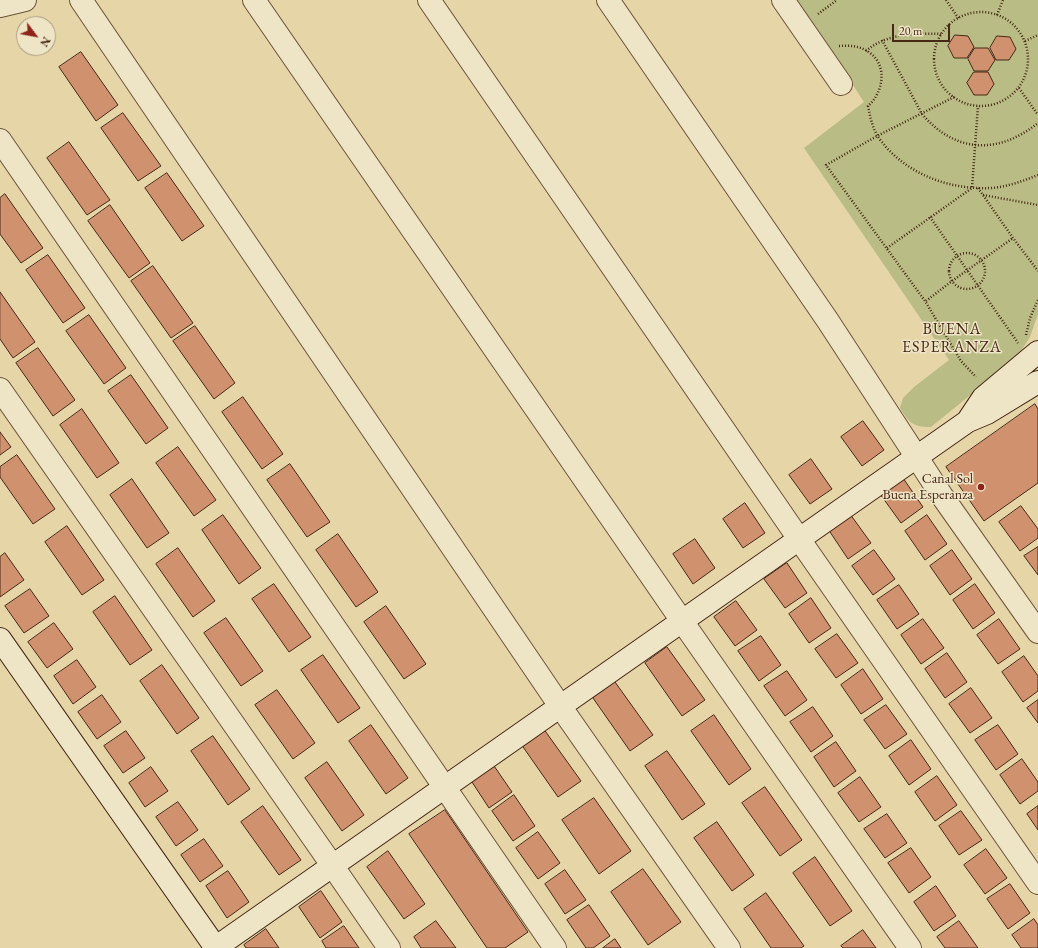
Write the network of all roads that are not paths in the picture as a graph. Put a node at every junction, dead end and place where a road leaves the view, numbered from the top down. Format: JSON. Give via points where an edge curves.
{"nodes":[{"id":1,"x":25,"y":0,"type":"edge"},
{"id":2,"x":80,"y":0,"type":"edge"},
{"id":3,"x":254,"y":0,"type":"edge"},
{"id":4,"x":429,"y":0,"type":"edge"},
{"id":5,"x":608,"y":0,"type":"edge"},
{"id":6,"x":783,"y":0,"type":"edge"},
{"id":7,"x":0,"y":6,"type":"edge"},
{"id":8,"x":841,"y":84,"type":"dead end"},
{"id":9,"x":0,"y":140,"type":"edge"},
{"id":10,"x":1029,"y":349,"type":"edge"},
{"id":11,"x":1038,"y":382,"type":"edge"},
{"id":12,"x":0,"y":389,"type":"edge"},
{"id":13,"x":968,"y":421,"type":"junction"},
{"id":14,"x":917,"y":456,"type":"junction"},
{"id":15,"x":799,"y":539,"type":"junction"},
{"id":16,"x":682,"y":621,"type":"junction"},
{"id":17,"x":1038,"y":632,"type":"edge"},
{"id":18,"x":0,"y":640,"type":"edge"},
{"id":19,"x":560,"y":706,"type":"junction"},
{"id":20,"x":444,"y":787,"type":"junction"},
{"id":21,"x":332,"y":865,"type":"junction"},
{"id":22,"x":1038,"y":883,"type":"edge"},
{"id":23,"x":216,"y":948,"type":"edge"},
{"id":24,"x":389,"y":948,"type":"edge"},
{"id":25,"x":555,"y":948,"type":"edge"},
{"id":26,"x":729,"y":948,"type":"edge"},
{"id":27,"x":910,"y":948,"type":"edge"}],
"edges":[{"from":1,"to":7,"type":"street"},
{"from":2,"to":19,"type":"street"},
{"from":3,"to":16,"type":"street"},
{"from":4,"to":15,"type":"street"},
{"from":5,"to":14,"type":"street","via":[[828,321]]},
{"from":6,"to":8,"type":"street"},
{"from":9,"to":20,"type":"street"},
{"from":10,"to":13,"type":"street","via":[[983,398]]},
{"from":11,"to":13,"type":"street","via":[[987,413]]},
{"from":12,"to":21,"type":"street"},
{"from":13,"to":14,"type":"street"},
{"from":14,"to":15,"type":"street"},
{"from":14,"to":17,"type":"street","via":[[946,502]]},
{"from":15,"to":16,"type":"street"},
{"from":15,"to":22,"type":"street"},
{"from":16,"to":19,"type":"street"},
{"from":16,"to":27,"type":"street"},
{"from":18,"to":23,"type":"street"},
{"from":19,"to":20,"type":"street"},
{"from":19,"to":26,"type":"street"},
{"from":20,"to":21,"type":"street"},
{"from":20,"to":25,"type":"street"},
{"from":21,"to":23,"type":"street"},
{"from":21,"to":24,"type":"street"}]}
